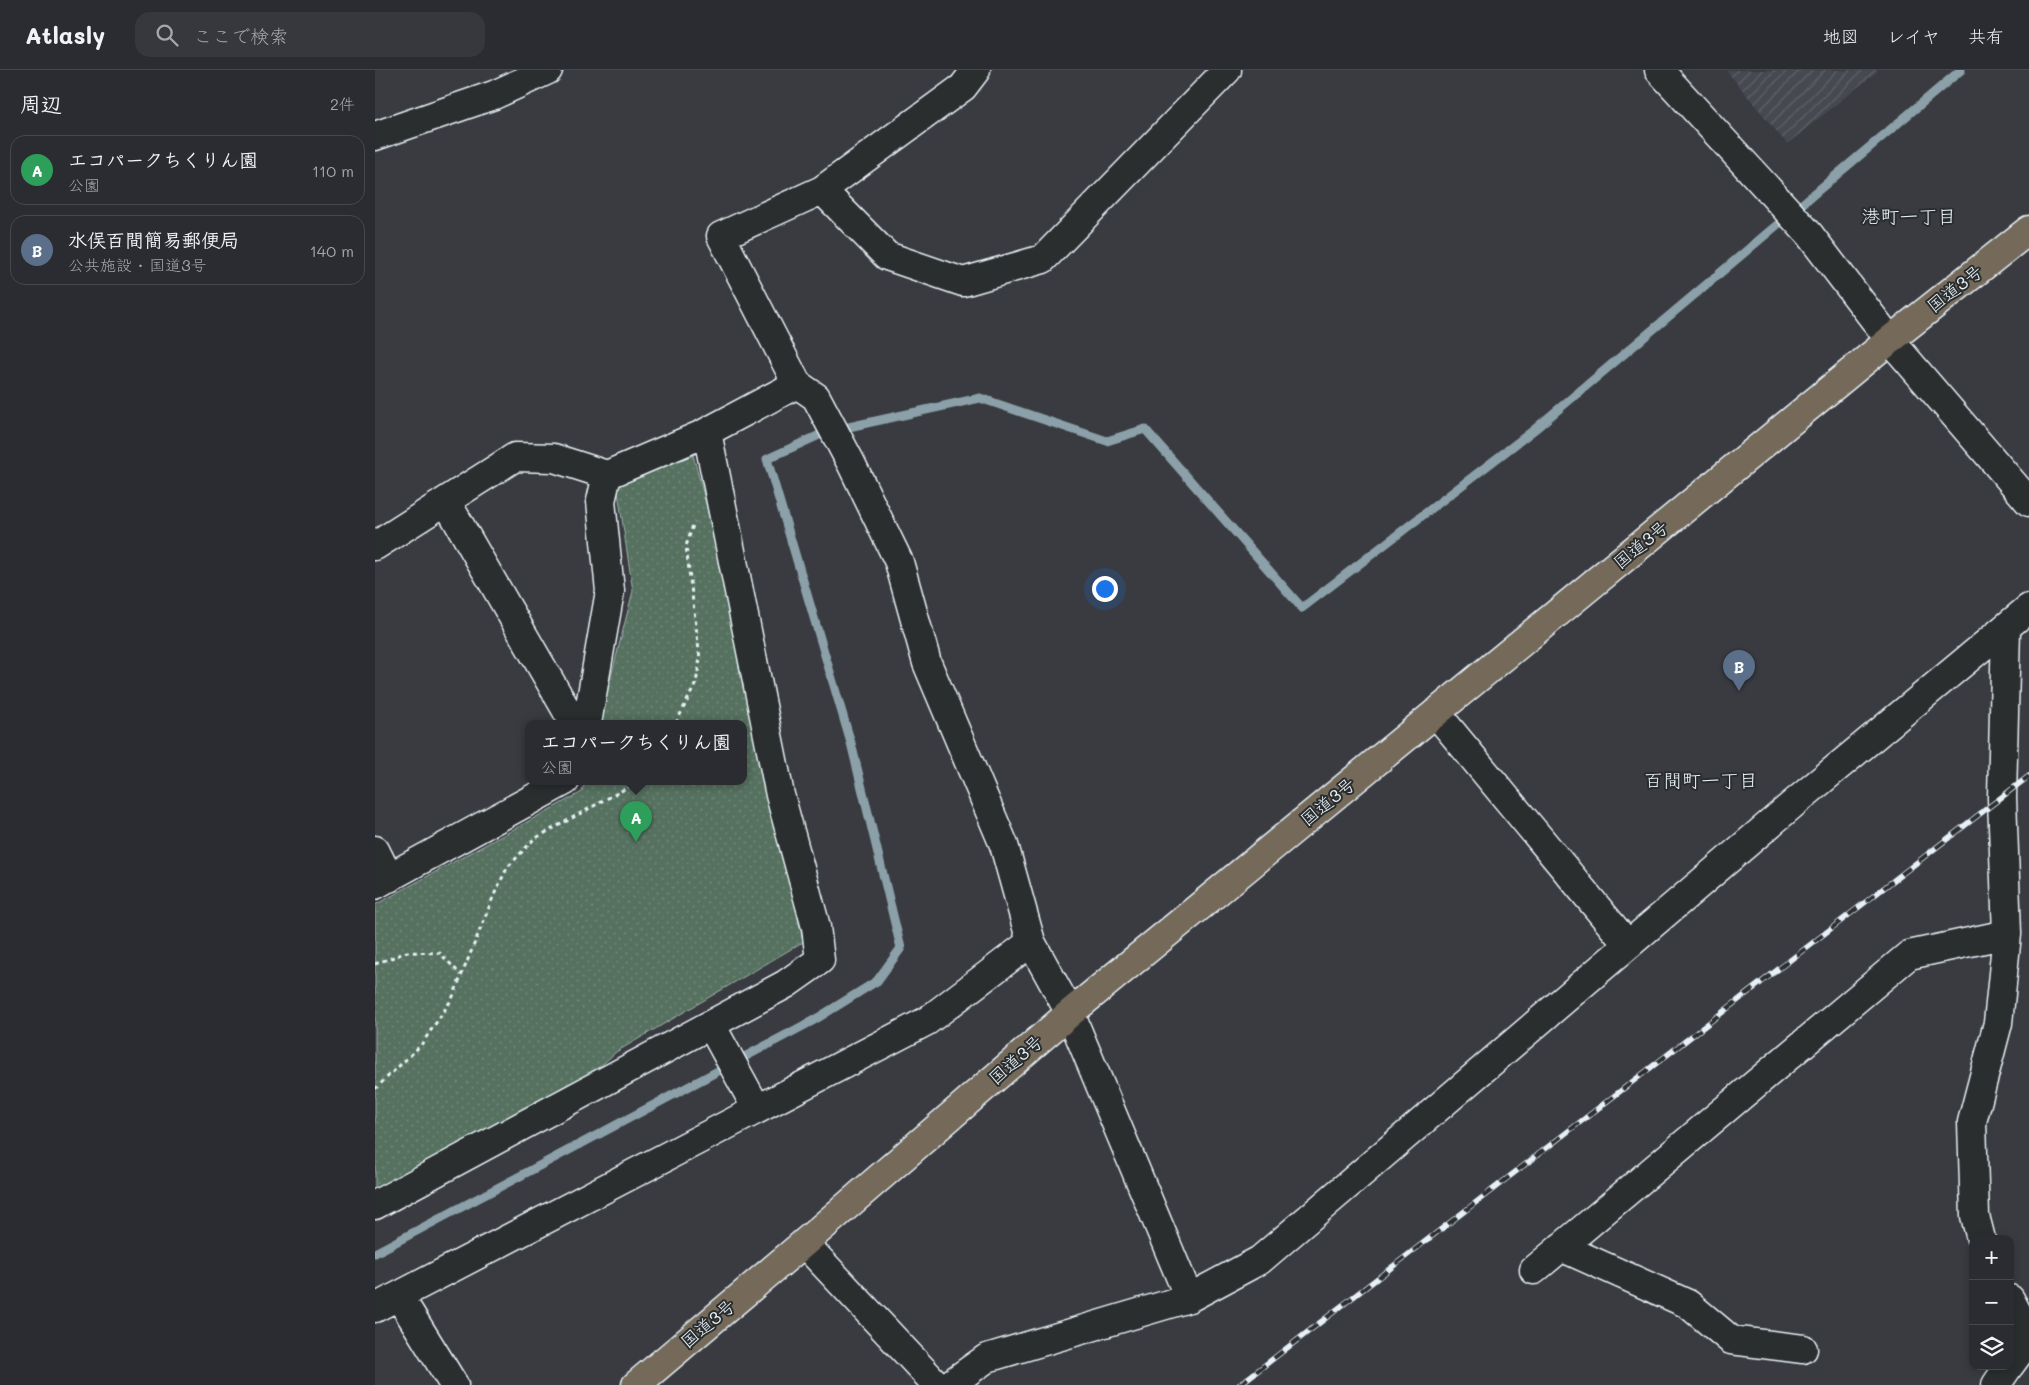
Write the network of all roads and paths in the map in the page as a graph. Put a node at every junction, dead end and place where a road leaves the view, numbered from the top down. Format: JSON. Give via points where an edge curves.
{"nodes":[{"id":1,"x":548,"y":70,"type":"edge"},
{"id":2,"x":976,"y":70,"type":"edge"},
{"id":3,"x":1227,"y":70,"type":"edge"},
{"id":4,"x":1659,"y":70,"type":"edge"},
{"id":5,"x":375,"y":136,"type":"edge"},
{"id":6,"x":822,"y":190,"type":"junction"},
{"id":7,"x":2029,"y":230,"type":"edge"},
{"id":8,"x":1890,"y":340,"type":"junction"},
{"id":9,"x":807,"y":391,"type":"junction"},
{"id":10,"x":707,"y":432,"type":"junction"},
{"id":11,"x":607,"y":475,"type":"junction"},
{"id":12,"x":446,"y":501,"type":"junction"},
{"id":13,"x":2029,"y":502,"type":"edge"},
{"id":14,"x":695,"y":520,"type":"dead end"},
{"id":15,"x":375,"y":546,"type":"edge"},
{"id":16,"x":2029,"y":608,"type":"edge"},
{"id":17,"x":2006,"y":627,"type":"junction"},
{"id":18,"x":1436,"y":712,"type":"junction"},
{"id":19,"x":572,"y":720,"type":"edge"},
{"id":20,"x":588,"y":720,"type":"edge"},
{"id":21,"x":678,"y":720,"type":"edge"},
{"id":22,"x":558,"y":785,"type":"edge"},
{"id":23,"x":632,"y":785,"type":"edge"},
{"id":24,"x":375,"y":850,"type":"edge"},
{"id":25,"x":382,"y":881,"type":"edge"},
{"id":26,"x":2007,"y":934,"type":"junction"},
{"id":27,"x":1031,"y":942,"type":"junction"},
{"id":28,"x":1628,"y":945,"type":"junction"},
{"id":29,"x":375,"y":964,"type":"edge"},
{"id":30,"x":461,"y":975,"type":"junction"},
{"id":31,"x":1070,"y":1013,"type":"junction"},
{"id":32,"x":711,"y":1025,"type":"junction"},
{"id":33,"x":375,"y":1089,"type":"edge"},
{"id":34,"x":757,"y":1109,"type":"junction"},
{"id":35,"x":375,"y":1205,"type":"edge"},
{"id":36,"x":1980,"y":1235,"type":"edge"},
{"id":37,"x":804,"y":1243,"type":"junction"},
{"id":38,"x":1561,"y":1247,"type":"junction"},
{"id":39,"x":1534,"y":1270,"type":"dead end"},
{"id":40,"x":399,"y":1296,"type":"junction"},
{"id":41,"x":1189,"y":1298,"type":"junction"},
{"id":42,"x":2014,"y":1306,"type":"edge"},
{"id":43,"x":375,"y":1308,"type":"edge"},
{"id":44,"x":1803,"y":1349,"type":"dead end"},
{"id":45,"x":2014,"y":1360,"type":"edge"},
{"id":46,"x":2007,"y":1370,"type":"edge"},
{"id":47,"x":454,"y":1385,"type":"edge"},
{"id":48,"x":636,"y":1385,"type":"edge"},
{"id":49,"x":937,"y":1385,"type":"edge"},
{"id":50,"x":949,"y":1385,"type":"edge"},
{"id":51,"x":1995,"y":1385,"type":"edge"}],
"edges":[{"from":1,"to":5,"type":"street","via":[[493,96]]},
{"from":2,"to":6,"type":"street","via":[[963,87]]},
{"from":3,"to":6,"type":"street","via":[[1043,259],[963,282],[887,256]]},
{"from":4,"to":8,"type":"street","via":[[1809,234]]},
{"from":6,"to":9,"type":"street","via":[[721,236]]},
{"from":7,"to":8,"type":"highway","name":"国道3号"},
{"from":8,"to":13,"type":"street"},
{"from":8,"to":18,"type":"highway","name":"国道3号"},
{"from":9,"to":10,"type":"street"},
{"from":9,"to":27,"type":"street","via":[[851,463],[899,562],[927,664],[1004,845]]},
{"from":10,"to":11,"type":"street"},
{"from":10,"to":32,"type":"street","via":[[780,794],[816,927],[820,960],[786,984]]},
{"from":11,"to":12,"type":"street","via":[[554,458],[515,457]]},
{"from":11,"to":20,"type":"street","via":[[601,501],[610,591]]},
{"from":12,"to":15,"type":"street"},
{"from":12,"to":19,"type":"street"},
{"from":14,"to":21,"type":"path","via":[[686,546],[700,659],[696,683]]},
{"from":16,"to":17,"type":"street"},
{"from":17,"to":26,"type":"street","via":[[2002,798]]},
{"from":17,"to":28,"type":"street"},
{"from":18,"to":28,"type":"street"},
{"from":18,"to":31,"type":"highway","name":"国道3号"},
{"from":22,"to":25,"type":"street"},
{"from":23,"to":30,"type":"path","via":[[534,839],[507,868]]},
{"from":24,"to":25,"type":"street"},
{"from":26,"to":36,"type":"street","via":[[1998,1023],[1972,1122],[1975,1216]]},
{"from":26,"to":38,"type":"street","via":[[1909,955]]},
{"from":27,"to":31,"type":"street"},
{"from":27,"to":34,"type":"street","via":[[927,1021]]},
{"from":28,"to":41,"type":"street","via":[[1260,1260]]},
{"from":29,"to":30,"type":"path","via":[[407,952],[441,953]]},
{"from":30,"to":33,"type":"path","via":[[452,999],[421,1045]]},
{"from":31,"to":37,"type":"highway","name":"国道3号"},
{"from":31,"to":41,"type":"street"},
{"from":32,"to":34,"type":"street"},
{"from":32,"to":35,"type":"street"},
{"from":34,"to":40,"type":"street"},
{"from":37,"to":48,"type":"highway","name":"国道3号"},
{"from":37,"to":49,"type":"street"},
{"from":38,"to":39,"type":"street"},
{"from":38,"to":44,"type":"street","via":[[1688,1304],[1731,1340]]},
{"from":40,"to":43,"type":"street"},
{"from":40,"to":47,"type":"street"},
{"from":41,"to":50,"type":"street","via":[[987,1358]]},
{"from":42,"to":45,"type":"street","via":[[2021,1320],[2021,1350]]},
{"from":46,"to":51,"type":"street"}]}
